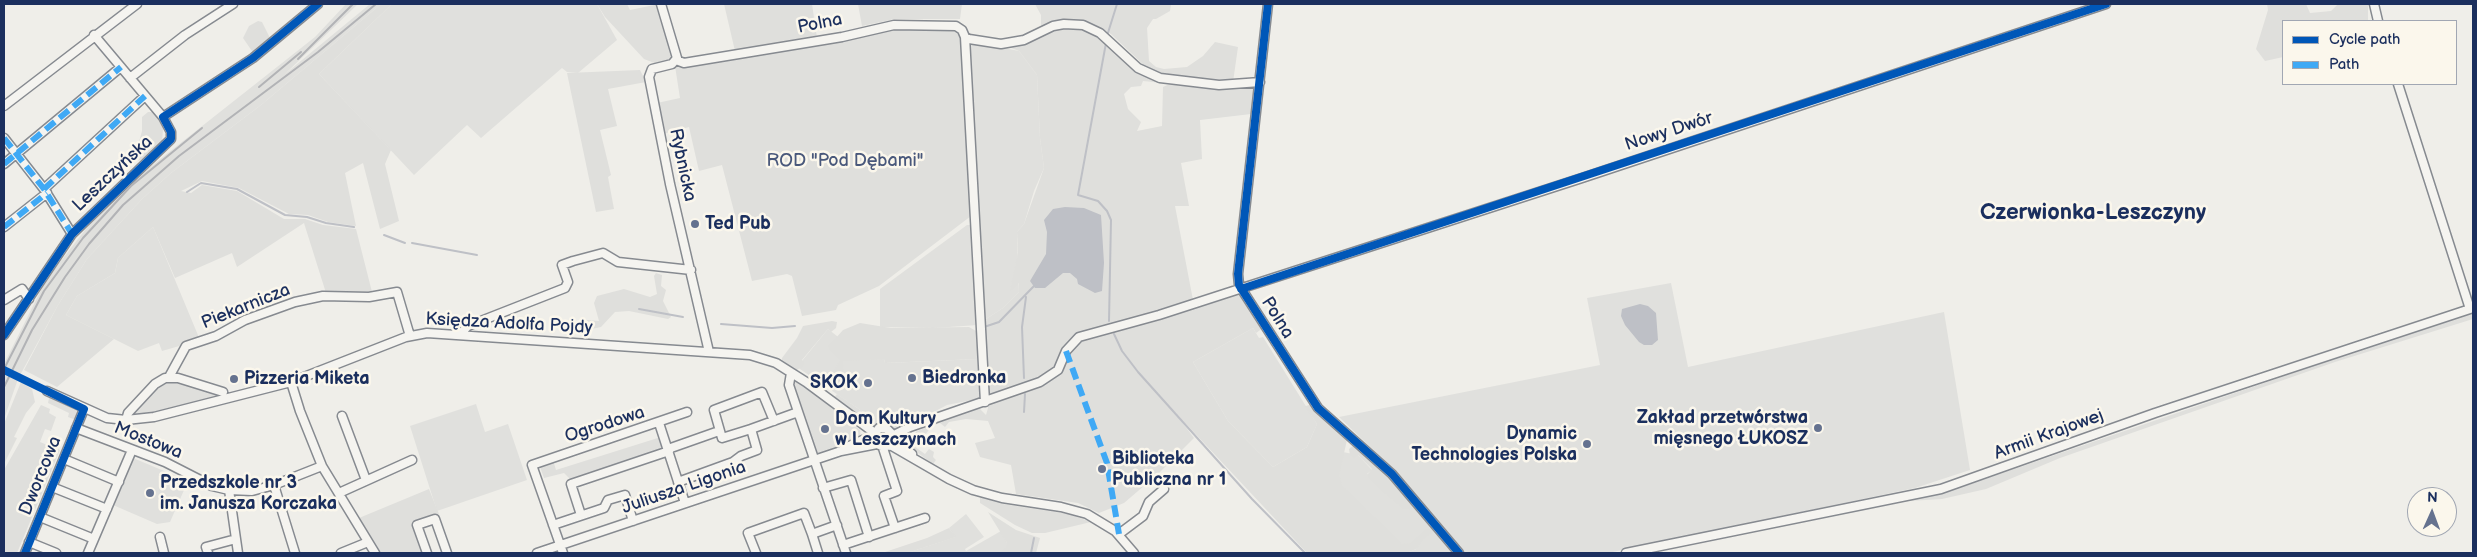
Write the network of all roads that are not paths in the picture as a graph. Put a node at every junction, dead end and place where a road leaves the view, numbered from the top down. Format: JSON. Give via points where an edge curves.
{"nodes":[{"id":1,"x":137,"y":4,"type":"edge"},
{"id":2,"x":233,"y":4,"type":"edge"},
{"id":3,"x":318,"y":4,"type":"edge"},
{"id":4,"x":661,"y":4,"type":"edge"},
{"id":5,"x":1268,"y":4,"type":"edge"},
{"id":6,"x":2106,"y":4,"type":"edge"},
{"id":7,"x":2374,"y":4,"type":"edge"},
{"id":8,"x":2378,"y":20,"type":"edge"},
{"id":9,"x":94,"y":35,"type":"junction"},
{"id":10,"x":965,"y":37,"type":"junction"},
{"id":11,"x":676,"y":60,"type":"junction"},
{"id":12,"x":121,"y":67,"type":"junction"},
{"id":13,"x":130,"y":78,"type":"junction"},
{"id":14,"x":1260,"y":82,"type":"junction"},
{"id":15,"x":2398,"y":85,"type":"edge"},
{"id":16,"x":145,"y":96,"type":"junction"},
{"id":17,"x":4,"y":106,"type":"edge"},
{"id":18,"x":163,"y":117,"type":"junction"},
{"id":19,"x":4,"y":138,"type":"edge"},
{"id":20,"x":18,"y":153,"type":"junction"},
{"id":21,"x":4,"y":164,"type":"edge"},
{"id":22,"x":46,"y":191,"type":"junction"},
{"id":23,"x":4,"y":228,"type":"edge"},
{"id":24,"x":72,"y":234,"type":"junction"},
{"id":25,"x":691,"y":270,"type":"junction"},
{"id":26,"x":1241,"y":288,"type":"junction"},
{"id":27,"x":29,"y":299,"type":"junction"},
{"id":28,"x":4,"y":300,"type":"edge"},
{"id":29,"x":2472,"y":309,"type":"edge"},
{"id":30,"x":459,"y":335,"type":"junction"},
{"id":31,"x":4,"y":336,"type":"edge"},
{"id":32,"x":410,"y":336,"type":"junction"},
{"id":33,"x":709,"y":352,"type":"junction"},
{"id":34,"x":791,"y":373,"type":"junction"},
{"id":35,"x":169,"y":376,"type":"junction"},
{"id":36,"x":291,"y":382,"type":"junction"},
{"id":37,"x":47,"y":391,"type":"dead end"},
{"id":38,"x":223,"y":392,"type":"dead end"},
{"id":39,"x":984,"y":402,"type":"junction"},
{"id":40,"x":84,"y":410,"type":"junction"},
{"id":41,"x":687,"y":412,"type":"dead end"},
{"id":42,"x":798,"y":412,"type":"junction"},
{"id":43,"x":851,"y":415,"type":"junction"},
{"id":44,"x":342,"y":416,"type":"dead end"},
{"id":45,"x":126,"y":420,"type":"junction"},
{"id":46,"x":774,"y":421,"type":"junction"},
{"id":47,"x":659,"y":423,"type":"junction"},
{"id":48,"x":860,"y":424,"type":"junction"},
{"id":49,"x":910,"y":427,"type":"junction"},
{"id":50,"x":76,"y":428,"type":"junction"},
{"id":51,"x":751,"y":428,"type":"junction"},
{"id":52,"x":879,"y":428,"type":"junction"},
{"id":53,"x":719,"y":431,"type":"junction"},
{"id":54,"x":900,"y":433,"type":"junction"},
{"id":55,"x":874,"y":435,"type":"junction"},
{"id":56,"x":887,"y":440,"type":"junction"},
{"id":57,"x":859,"y":442,"type":"junction"},
{"id":58,"x":899,"y":444,"type":"junction"},
{"id":59,"x":132,"y":450,"type":"junction"},
{"id":60,"x":668,"y":450,"type":"junction"},
{"id":61,"x":841,"y":450,"type":"junction"},
{"id":62,"x":64,"y":459,"type":"junction"},
{"id":63,"x":412,"y":460,"type":"dead end"},
{"id":64,"x":814,"y":460,"type":"junction"},
{"id":65,"x":322,"y":466,"type":"junction"},
{"id":66,"x":932,"y":469,"type":"junction"},
{"id":67,"x":366,"y":480,"type":"junction"},
{"id":68,"x":119,"y":482,"type":"junction"},
{"id":69,"x":678,"y":482,"type":"junction"},
{"id":70,"x":274,"y":485,"type":"junction"},
{"id":71,"x":52,"y":486,"type":"junction"},
{"id":72,"x":823,"y":488,"type":"junction"},
{"id":73,"x":1164,"y":489,"type":"dead end"},
{"id":74,"x":229,"y":490,"type":"junction"},
{"id":75,"x":338,"y":493,"type":"junction"},
{"id":76,"x":685,"y":503,"type":"junction"},
{"id":77,"x":107,"y":509,"type":"junction"},
{"id":78,"x":581,"y":515,"type":"junction"},
{"id":79,"x":40,"y":517,"type":"junction"},
{"id":80,"x":925,"y":518,"type":"dead end"},
{"id":81,"x":633,"y":521,"type":"junction"},
{"id":82,"x":553,"y":525,"type":"junction"},
{"id":83,"x":836,"y":525,"type":"junction"},
{"id":84,"x":895,"y":528,"type":"junction"},
{"id":85,"x":812,"y":534,"type":"junction"},
{"id":86,"x":1119,"y":534,"type":"junction"},
{"id":87,"x":869,"y":537,"type":"junction"},
{"id":88,"x":160,"y":538,"type":"dead end"},
{"id":89,"x":94,"y":539,"type":"junction"},
{"id":90,"x":236,"y":539,"type":"junction"},
{"id":91,"x":29,"y":542,"type":"junction"},
{"id":92,"x":368,"y":542,"type":"junction"},
{"id":93,"x":562,"y":549,"type":"edge"},
{"id":94,"x":844,"y":549,"type":"edge"},
{"id":95,"x":25,"y":553,"type":"edge"},
{"id":96,"x":56,"y":553,"type":"edge"},
{"id":97,"x":88,"y":553,"type":"edge"},
{"id":98,"x":164,"y":553,"type":"edge"},
{"id":99,"x":208,"y":553,"type":"edge"},
{"id":100,"x":238,"y":553,"type":"edge"},
{"id":101,"x":295,"y":553,"type":"edge"},
{"id":102,"x":341,"y":553,"type":"edge"},
{"id":103,"x":375,"y":553,"type":"edge"},
{"id":104,"x":427,"y":553,"type":"edge"},
{"id":105,"x":447,"y":553,"type":"edge"},
{"id":106,"x":537,"y":553,"type":"edge"},
{"id":107,"x":756,"y":553,"type":"edge"},
{"id":108,"x":818,"y":553,"type":"edge"},
{"id":109,"x":1133,"y":553,"type":"edge"},
{"id":110,"x":1459,"y":553,"type":"edge"},
{"id":111,"x":1626,"y":553,"type":"edge"}],
"edges":[{"from":1,"to":9,"type":"street"},
{"from":2,"to":13,"type":"street","via":[[185,35]]},
{"from":3,"to":18,"type":"street","name":"Leszczyńska","via":[[253,58]]},
{"from":4,"to":11,"type":"street","via":[[677,50]]},
{"from":5,"to":14,"type":"street","name":"Polna"},
{"from":6,"to":26,"type":"street","name":"Nowy Dwór"},
{"from":7,"to":8,"type":"street"},
{"from":9,"to":12,"type":"street"},
{"from":9,"to":17,"type":"street"},
{"from":10,"to":11,"type":"street","name":"Polna","via":[[956,26],[894,25],[842,37],[684,63]]},
{"from":10,"to":14,"type":"street","name":"Polna","via":[[1008,43],[1029,38],[1053,26],[1085,26],[1107,38],[1138,68],[1160,78],[1219,86]]},
{"from":10,"to":39,"type":"street"},
{"from":11,"to":25,"type":"street","name":"Rybnicka","via":[[654,68],[648,75]]},
{"from":12,"to":13,"type":"street"},
{"from":12,"to":20,"type":"street"},
{"from":13,"to":16,"type":"street"},
{"from":14,"to":26,"type":"street","name":"Polna","via":[[1238,274]]},
{"from":15,"to":29,"type":"street"},
{"from":16,"to":18,"type":"street"},
{"from":16,"to":22,"type":"street"},
{"from":18,"to":24,"type":"street","name":"Leszczyńska","via":[[171,139]]},
{"from":19,"to":20,"type":"street"},
{"from":20,"to":21,"type":"street"},
{"from":20,"to":22,"type":"street"},
{"from":22,"to":23,"type":"street"},
{"from":22,"to":24,"type":"street"},
{"from":24,"to":27,"type":"street","name":"Leszczyńska"},
{"from":25,"to":30,"type":"street","via":[[618,262],[603,253],[573,261],[562,265],[568,282],[565,288],[468,326]]},
{"from":25,"to":33,"type":"street","name":"Rybnicka"},
{"from":26,"to":39,"type":"street","name":"Polna","via":[[1079,337],[1066,351],[1058,370],[1040,382]]},
{"from":26,"to":110,"type":"street","name":"Polna","via":[[1318,408],[1392,474]]},
{"from":27,"to":28,"type":"street","via":[[22,289]]},
{"from":27,"to":31,"type":"street","name":"Leszczyńska"},
{"from":29,"to":111,"type":"street","name":"Armii Krajowej","via":[[2155,413],[1942,489]]},
{"from":30,"to":32,"type":"street","name":"Księdza Adolfa Pojdy","via":[[432,333]]},
{"from":30,"to":33,"type":"street","name":"Księdza Adolfa Pojdy"},
{"from":32,"to":35,"type":"street","name":"Piekarnicza","via":[[397,292],[369,297],[323,296],[245,320],[216,336],[186,346]]},
{"from":32,"to":36,"type":"street","name":"Księdza Adolfa Pojdy"},
{"from":33,"to":34,"type":"street","name":"Księdza Adolfa Pojdy","via":[[751,355],[776,363]]},
{"from":34,"to":42,"type":"street","via":[[790,385]]},
{"from":34,"to":43,"type":"street","name":"Księdza Adolfa Pojdy"},
{"from":35,"to":38,"type":"street"},
{"from":35,"to":45,"type":"street","name":"Piekarnicza","via":[[155,384],[128,413]]},
{"from":36,"to":45,"type":"street","name":"Księdza Adolfa Pojdy","via":[[165,415]]},
{"from":36,"to":65,"type":"street"},
{"from":37,"to":40,"type":"street","name":"Księdza Adolfa Pojdy"},
{"from":39,"to":49,"type":"street","name":"Polna"},
{"from":40,"to":45,"type":"street","name":"Księdza Adolfa Pojdy"},
{"from":40,"to":50,"type":"street","name":"Dworcowa"},
{"from":41,"to":47,"type":"street","name":"Ogrodowa"},
{"from":42,"to":46,"type":"street"},
{"from":42,"to":64,"type":"street"},
{"from":43,"to":48,"type":"street","name":"Księdza Adolfa Pojdy"},
{"from":43,"to":52,"type":"street","name":"Księdza Adolfa Pojdy"},
{"from":44,"to":67,"type":"street"},
{"from":46,"to":51,"type":"street"},
{"from":46,"to":53,"type":"street","via":[[762,392],[714,410]]},
{"from":47,"to":60,"type":"street"},
{"from":47,"to":82,"type":"street","name":"Ogrodowa","via":[[532,465]]},
{"from":48,"to":55,"type":"street","name":"Księdza Adolfa Pojdy"},
{"from":48,"to":57,"type":"street","via":[[863,434]]},
{"from":49,"to":54,"type":"street","name":"Polna"},
{"from":49,"to":56,"type":"street","name":"Polna"},
{"from":50,"to":59,"type":"street","name":"Mostowa"},
{"from":50,"to":62,"type":"street","name":"Dworcowa"},
{"from":51,"to":53,"type":"street","via":[[722,438]]},
{"from":51,"to":69,"type":"street","via":[[757,450]]},
{"from":52,"to":55,"type":"street"},
{"from":52,"to":56,"type":"street","name":"Księdza Adolfa Pojdy","via":[[886,428]]},
{"from":53,"to":60,"type":"street"},
{"from":54,"to":56,"type":"street","name":"Polna"},
{"from":54,"to":58,"type":"street"},
{"from":55,"to":56,"type":"street"},
{"from":55,"to":57,"type":"street","name":"Juliusza Ligonia"},
{"from":56,"to":58,"type":"street"},
{"from":56,"to":61,"type":"street","name":"Juliusza Ligonia"},
{"from":56,"to":66,"type":"street"},
{"from":56,"to":84,"type":"street","via":[[897,491],[884,496]]},
{"from":57,"to":61,"type":"street","name":"Juliusza Ligonia"},
{"from":58,"to":66,"type":"street"},
{"from":59,"to":68,"type":"street"},
{"from":59,"to":74,"type":"street","name":"Mostowa","via":[[165,462],[203,482]]},
{"from":60,"to":69,"type":"street"},
{"from":60,"to":78,"type":"street","via":[[571,484]]},
{"from":61,"to":64,"type":"street","name":"Juliusza Ligonia"},
{"from":62,"to":68,"type":"street"},
{"from":62,"to":71,"type":"street","name":"Dworcowa"},
{"from":63,"to":67,"type":"street"},
{"from":64,"to":72,"type":"street"},
{"from":64,"to":76,"type":"street","name":"Juliusza Ligonia"},
{"from":65,"to":70,"type":"street","name":"Mostowa"},
{"from":65,"to":75,"type":"street"},
{"from":66,"to":86,"type":"street","via":[[958,484],[988,494],[1080,511]]},
{"from":67,"to":75,"type":"street"},
{"from":68,"to":77,"type":"street"},
{"from":69,"to":76,"type":"street"},
{"from":70,"to":74,"type":"street","name":"Mostowa","via":[[252,491]]},
{"from":70,"to":101,"type":"street"},
{"from":71,"to":77,"type":"street"},
{"from":71,"to":79,"type":"street","name":"Dworcowa"},
{"from":72,"to":83,"type":"street"},
{"from":72,"to":87,"type":"street","via":[[851,480]]},
{"from":73,"to":86,"type":"street","via":[[1149,502],[1143,516]]},
{"from":74,"to":90,"type":"street"},
{"from":75,"to":92,"type":"street"},
{"from":76,"to":81,"type":"street","name":"Juliusza Ligonia"},
{"from":77,"to":89,"type":"street"},
{"from":78,"to":81,"type":"street","via":[[604,508],[608,500],[625,494]]},
{"from":78,"to":82,"type":"street"},
{"from":79,"to":89,"type":"street"},
{"from":79,"to":91,"type":"street","name":"Dworcowa"},
{"from":80,"to":84,"type":"street"},
{"from":81,"to":93,"type":"street","name":"Juliusza Ligonia"},
{"from":82,"to":93,"type":"street"},
{"from":83,"to":85,"type":"street"},
{"from":83,"to":94,"type":"street"},
{"from":84,"to":87,"type":"street"},
{"from":85,"to":107,"type":"street","via":[[804,513],[748,533]]},
{"from":85,"to":108,"type":"street"},
{"from":86,"to":109,"type":"street"},
{"from":87,"to":94,"type":"street"},
{"from":88,"to":98,"type":"street"},
{"from":89,"to":97,"type":"street"},
{"from":90,"to":99,"type":"street","via":[[206,547]]},
{"from":90,"to":100,"type":"street"},
{"from":91,"to":95,"type":"street","name":"Dworcowa"},
{"from":91,"to":96,"type":"street"},
{"from":92,"to":102,"type":"street"},
{"from":92,"to":103,"type":"street"},
{"from":93,"to":106,"type":"street","name":"Juliusza Ligonia"},
{"from":104,"to":105,"type":"street","via":[[417,525],[435,519]]}]}
